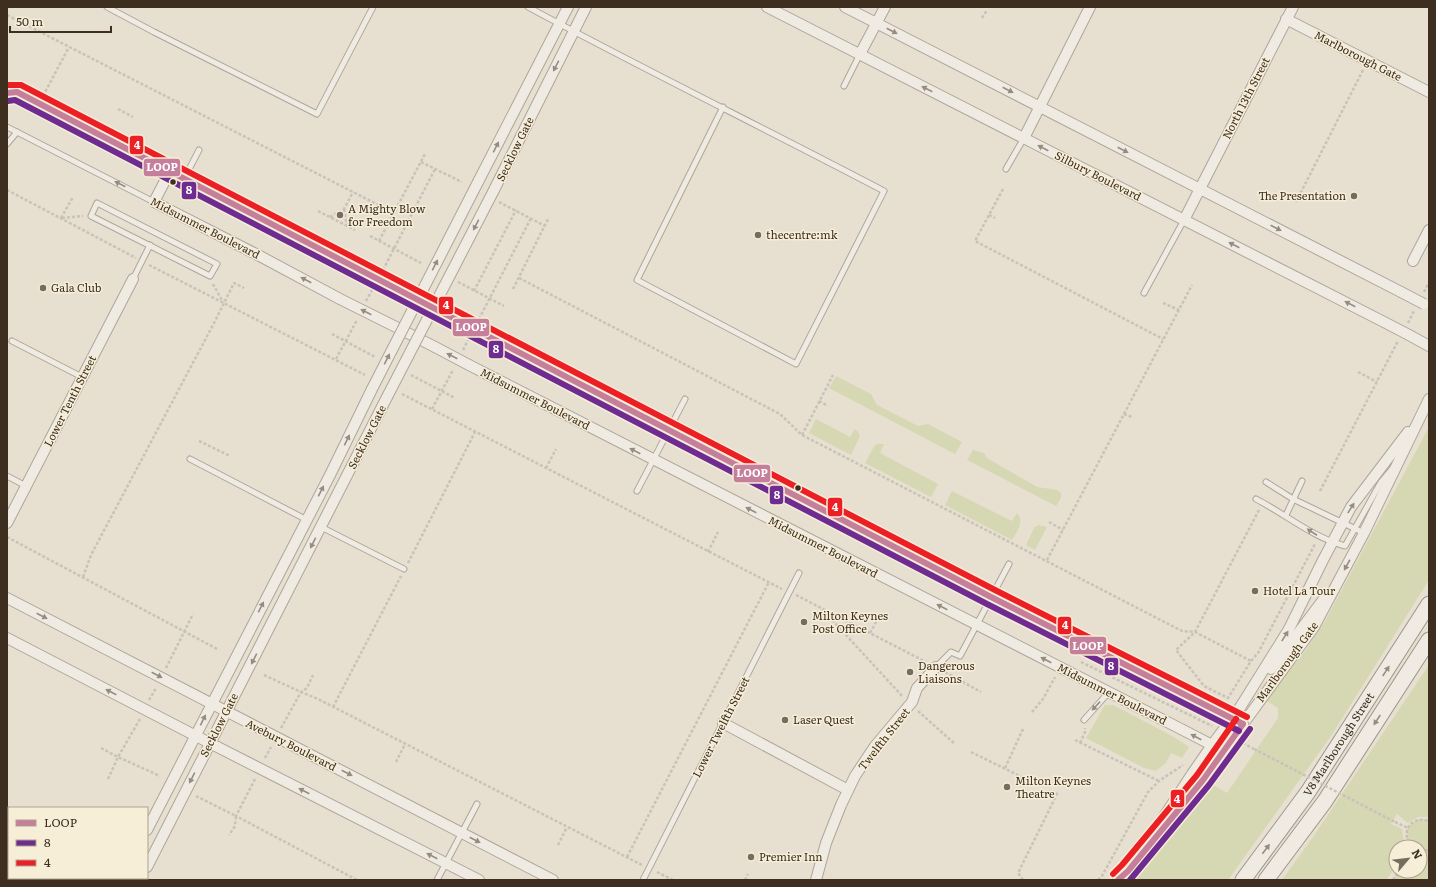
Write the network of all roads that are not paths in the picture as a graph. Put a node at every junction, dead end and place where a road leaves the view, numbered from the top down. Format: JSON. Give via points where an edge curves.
{"nodes":[{"id":1,"x":107,"y":7,"type":"edge"},
{"id":2,"x":373,"y":7,"type":"edge"},
{"id":3,"x":528,"y":7,"type":"edge"},
{"id":4,"x":568,"y":7,"type":"edge"},
{"id":5,"x":586,"y":7,"type":"edge"},
{"id":6,"x":767,"y":7,"type":"edge"},
{"id":7,"x":845,"y":7,"type":"edge"},
{"id":8,"x":884,"y":7,"type":"edge"},
{"id":9,"x":1090,"y":7,"type":"edge"},
{"id":10,"x":1293,"y":7,"type":"edge"},
{"id":11,"x":1286,"y":20,"type":"junction"},
{"id":12,"x":876,"y":23,"type":"junction"},
{"id":13,"x":559,"y":24,"type":"junction"},
{"id":14,"x":574,"y":32,"type":"junction"},
{"id":15,"x":860,"y":54,"type":"junction"},
{"id":16,"x":844,"y":86,"type":"dead end"},
{"id":17,"x":1429,"y":92,"type":"edge"},
{"id":18,"x":7,"y":93,"type":"edge"},
{"id":19,"x":723,"y":107,"type":"junction"},
{"id":20,"x":1040,"y":107,"type":"junction"},
{"id":21,"x":7,"y":127,"type":"edge"},
{"id":22,"x":17,"y":132,"type":"junction"},
{"id":23,"x":1024,"y":138,"type":"junction"},
{"id":24,"x":7,"y":144,"type":"edge"},
{"id":25,"x":198,"y":150,"type":"dead end"},
{"id":26,"x":1006,"y":169,"type":"dead end"},
{"id":27,"x":170,"y":171,"type":"junction"},
{"id":28,"x":184,"y":179,"type":"junction"},
{"id":29,"x":1199,"y":188,"type":"junction"},
{"id":30,"x":154,"y":202,"type":"junction"},
{"id":31,"x":1184,"y":220,"type":"junction"},
{"id":32,"x":1429,"y":230,"type":"edge"},
{"id":33,"x":150,"y":245,"type":"junction"},
{"id":34,"x":1413,"y":261,"type":"dead end"},
{"id":35,"x":133,"y":279,"type":"joint"},
{"id":36,"x":1144,"y":293,"type":"dead end"},
{"id":37,"x":418,"y":300,"type":"junction"},
{"id":38,"x":1427,"y":305,"type":"edge"},
{"id":39,"x":433,"y":308,"type":"junction"},
{"id":40,"x":402,"y":330,"type":"junction"},
{"id":41,"x":418,"y":338,"type":"junction"},
{"id":42,"x":12,"y":341,"type":"dead end"},
{"id":43,"x":1429,"y":346,"type":"edge"},
{"id":44,"x":82,"y":377,"type":"junction"},
{"id":45,"x":685,"y":399,"type":"dead end"},
{"id":46,"x":1429,"y":399,"type":"edge"},
{"id":47,"x":1421,"y":414,"type":"junction"},
{"id":48,"x":668,"y":430,"type":"junction"},
{"id":49,"x":190,"y":459,"type":"dead end"},
{"id":50,"x":653,"y":460,"type":"junction"},
{"id":51,"x":7,"y":476,"type":"edge"},
{"id":52,"x":1302,"y":481,"type":"dead end"},
{"id":53,"x":1266,"y":482,"type":"dead end"},
{"id":54,"x":26,"y":486,"type":"junction"},
{"id":55,"x":637,"y":491,"type":"dead end"},
{"id":56,"x":1256,"y":499,"type":"dead end"},
{"id":57,"x":1294,"y":499,"type":"junction"},
{"id":58,"x":1286,"y":515,"type":"junction"},
{"id":59,"x":307,"y":520,"type":"junction"},
{"id":60,"x":7,"y":522,"type":"edge"},
{"id":61,"x":1343,"y":522,"type":"junction"},
{"id":62,"x":321,"y":527,"type":"junction"},
{"id":63,"x":1359,"y":531,"type":"junction"},
{"id":64,"x":1333,"y":543,"type":"junction"},
{"id":65,"x":1009,"y":564,"type":"dead end"},
{"id":66,"x":404,"y":569,"type":"road end"},
{"id":67,"x":799,"y":574,"type":"dead end"},
{"id":68,"x":7,"y":598,"type":"edge"},
{"id":69,"x":991,"y":598,"type":"junction"},
{"id":70,"x":1429,"y":604,"type":"edge"},
{"id":71,"x":977,"y":625,"type":"junction"},
{"id":72,"x":7,"y":638,"type":"edge"},
{"id":73,"x":1429,"y":640,"type":"edge"},
{"id":74,"x":936,"y":667,"type":"joint"},
{"id":75,"x":1109,"y":692,"type":"junction"},
{"id":76,"x":1254,"y":696,"type":"junction"},
{"id":77,"x":211,"y":704,"type":"junction"},
{"id":78,"x":225,"y":711,"type":"junction"},
{"id":79,"x":1232,"y":718,"type":"junction"},
{"id":80,"x":1084,"y":720,"type":"road end"},
{"id":81,"x":723,"y":723,"type":"junction"},
{"id":82,"x":1243,"y":724,"type":"junction"},
{"id":83,"x":196,"y":736,"type":"junction"},
{"id":84,"x":210,"y":743,"type":"junction"},
{"id":85,"x":1212,"y":745,"type":"junction"},
{"id":86,"x":848,"y":790,"type":"junction"},
{"id":87,"x":477,"y":804,"type":"dead end"},
{"id":88,"x":148,"y":828,"type":"edge"},
{"id":89,"x":462,"y":833,"type":"junction"},
{"id":90,"x":446,"y":863,"type":"junction"},
{"id":91,"x":148,"y":865,"type":"edge"},
{"id":92,"x":1128,"y":871,"type":"junction"},
{"id":93,"x":437,"y":880,"type":"edge"},
{"id":94,"x":479,"y":880,"type":"edge"},
{"id":95,"x":553,"y":880,"type":"edge"},
{"id":96,"x":643,"y":880,"type":"edge"},
{"id":97,"x":816,"y":880,"type":"edge"},
{"id":98,"x":1118,"y":880,"type":"edge"},
{"id":99,"x":1243,"y":880,"type":"edge"},
{"id":100,"x":1266,"y":880,"type":"edge"}],
"edges":[{"from":1,"to":2,"type":"lane","via":[[317,114]]},
{"from":3,"to":13,"type":"lane"},
{"from":4,"to":13,"type":"street","name":"Secklow Gate"},
{"from":5,"to":14,"type":"street","name":"Secklow Gate"},
{"from":6,"to":15,"type":"street","name":"Silbury Boulevard"},
{"from":7,"to":12,"type":"street"},
{"from":8,"to":12,"type":"street"},
{"from":9,"to":20,"type":"street"},
{"from":10,"to":11,"type":"street","name":"North 13th Street"},
{"from":11,"to":17,"type":"street","name":"Marlborough Gate"},
{"from":11,"to":29,"type":"street","name":"North 13th Street"},
{"from":12,"to":15,"type":"street"},
{"from":12,"to":20,"type":"street","one_way":true},
{"from":13,"to":14,"type":"lane"},
{"from":37,"to":13,"type":"street","name":"Secklow Gate","one_way":true,"bridge":true},
{"from":14,"to":19,"type":"lane"},
{"from":14,"to":39,"type":"street","name":"Secklow Gate","one_way":true,"bridge":true},
{"from":15,"to":16,"type":"lane"},
{"from":23,"to":15,"type":"street","name":"Silbury Boulevard","one_way":true},
{"from":18,"to":27,"type":"lane","via":[[17,92]]},
{"from":19,"to":19,"type":"lane","via":[[638,280],[796,364],[884,191]]},
{"from":20,"to":23,"type":"street"},
{"from":20,"to":29,"type":"street","one_way":true},
{"from":21,"to":22,"type":"lane","name":"Midsummer Boulevard"},
{"from":22,"to":24,"type":"lane"},
{"from":30,"to":22,"type":"lane","name":"Midsummer Boulevard","one_way":true},
{"from":23,"to":26,"type":"lane"},
{"from":31,"to":23,"type":"street","name":"Silbury Boulevard","one_way":true},
{"from":25,"to":28,"type":"lane"},
{"from":27,"to":28,"type":"street"},
{"from":27,"to":30,"type":"street"},
{"from":28,"to":37,"type":"street","bridge":true},
{"from":29,"to":31,"type":"street","name":"North 13th Street"},
{"from":29,"to":38,"type":"street","one_way":true,"bridge":true},
{"from":40,"to":30,"type":"street","name":"Midsummer Boulevard","one_way":true,"bridge":true},
{"from":31,"to":36,"type":"lane"},
{"from":43,"to":31,"type":"street","name":"Silbury Boulevard","one_way":true,"bridge":true},
{"from":32,"to":34,"type":"street"},
{"from":33,"to":33,"type":"lane","via":[[91,216],[97,203],[216,264],[210,276]]},
{"from":33,"to":35,"type":"lane"},
{"from":35,"to":44,"type":"street","name":"Lower Tenth Street"},
{"from":37,"to":39,"type":"street"},
{"from":37,"to":40,"type":"street","name":"Secklow Gate","bridge":true},
{"from":39,"to":41,"type":"street","name":"Secklow Gate","bridge":true},
{"from":39,"to":48,"type":"street","bridge":true},
{"from":40,"to":41,"type":"street","name":"Midsummer Boulevard"},
{"from":59,"to":40,"type":"street","name":"Secklow Gate","one_way":true,"bridge":true},
{"from":50,"to":41,"type":"street","name":"Midsummer Boulevard","one_way":true,"bridge":true},
{"from":41,"to":62,"type":"street","name":"Secklow Gate","bridge":true},
{"from":42,"to":44,"type":"lane"},
{"from":44,"to":54,"type":"street","name":"Lower Tenth Street"},
{"from":45,"to":48,"type":"lane"},
{"from":46,"to":47,"type":"street","name":"Marlborough Gate"},
{"from":61,"to":47,"type":"street","name":"Marlborough Gate","one_way":true,"via":[[1351,507]]},
{"from":47,"to":63,"type":"street","name":"Marlborough Gate","via":[[1399,460]]},
{"from":48,"to":50,"type":"lane"},
{"from":48,"to":69,"type":"street"},
{"from":49,"to":59,"type":"lane"},
{"from":50,"to":55,"type":"lane"},
{"from":71,"to":50,"type":"street","name":"Midsummer Boulevard","one_way":true},
{"from":51,"to":54,"type":"lane"},
{"from":52,"to":57,"type":"lane"},
{"from":53,"to":57,"type":"lane"},
{"from":54,"to":60,"type":"street","name":"Lower Tenth Street"},
{"from":56,"to":58,"type":"lane"},
{"from":57,"to":58,"type":"lane"},
{"from":57,"to":61,"type":"lane"},
{"from":64,"to":58,"type":"lane","one_way":true},
{"from":77,"to":59,"type":"street","name":"Secklow Gate","one_way":true},
{"from":61,"to":63,"type":"lane"},
{"from":61,"to":64,"type":"street","name":"Marlborough Gate"},
{"from":62,"to":66,"type":"lane"},
{"from":62,"to":78,"type":"street","name":"Secklow Gate","one_way":true},
{"from":63,"to":64,"type":"lane","via":[[1345,546]]},
{"from":63,"to":76,"type":"street","name":"Marlborough Gate","one_way":true,"via":[[1338,582],[1314,627]]},
{"from":76,"to":64,"type":"street","name":"Marlborough Gate","one_way":true},
{"from":65,"to":69,"type":"lane"},
{"from":67,"to":81,"type":"lane","name":"Lower Twelfth Street"},
{"from":68,"to":77,"type":"street","name":"Avebury Boulevard","one_way":true},
{"from":69,"to":71,"type":"lane"},
{"from":69,"to":79,"type":"street","bridge":true},
{"from":99,"to":70,"type":"main road","name":"V8 Marlborough Street","one_way":true,"via":[[1308,792]]},
{"from":71,"to":74,"type":"lane","name":"Twelfth Street","via":[[960,656],[951,652]]},
{"from":75,"to":71,"type":"street","name":"Midsummer Boulevard","one_way":true},
{"from":83,"to":72,"type":"street","one_way":true},
{"from":73,"to":100,"type":"main road","name":"V8 Marlborough Street","one_way":true,"via":[[1325,800]]},
{"from":74,"to":86,"type":"street","name":"Twelfth Street","via":[[917,688],[910,704],[875,746]]},
{"from":75,"to":80,"type":"lane","one_way":true},
{"from":85,"to":75,"type":"street","name":"Midsummer Boulevard","one_way":true,"bridge":true},
{"from":76,"to":79,"type":"street","name":"Marlborough Gate","bridge":true,"via":[[1241,706]]},
{"from":76,"to":82,"type":"street","name":"Marlborough Gate"},
{"from":77,"to":78,"type":"street","name":"Avebury Boulevard"},
{"from":83,"to":77,"type":"street","name":"Secklow Gate","one_way":true},
{"from":78,"to":84,"type":"street","name":"Secklow Gate"},
{"from":78,"to":89,"type":"street","name":"Avebury Boulevard","one_way":true},
{"from":79,"to":82,"type":"street","bridge":true},
{"from":79,"to":85,"type":"street","name":"Marlborough Gate","bridge":true},
{"from":81,"to":86,"type":"street"},
{"from":81,"to":96,"type":"lane","name":"Lower Twelfth Street"},
{"from":82,"to":92,"type":"street","name":"Marlborough Gate","bridge":true,"via":[[1203,780]]},
{"from":83,"to":84,"type":"street"},
{"from":83,"to":88,"type":"street","name":"Secklow Gate"},
{"from":90,"to":84,"type":"street","one_way":true},
{"from":84,"to":91,"type":"street","name":"Secklow Gate","one_way":true},
{"from":85,"to":92,"type":"street","name":"Marlborough Gate","bridge":true},
{"from":86,"to":97,"type":"street","name":"Twelfth Street","via":[[826,843]]},
{"from":87,"to":89,"type":"lane"},
{"from":89,"to":90,"type":"lane"},
{"from":89,"to":95,"type":"street","name":"Avebury Boulevard","one_way":true},
{"from":90,"to":93,"type":"lane"},
{"from":90,"to":94,"type":"street"},
{"from":92,"to":98,"type":"street","name":"Marlborough Gate"}]}
